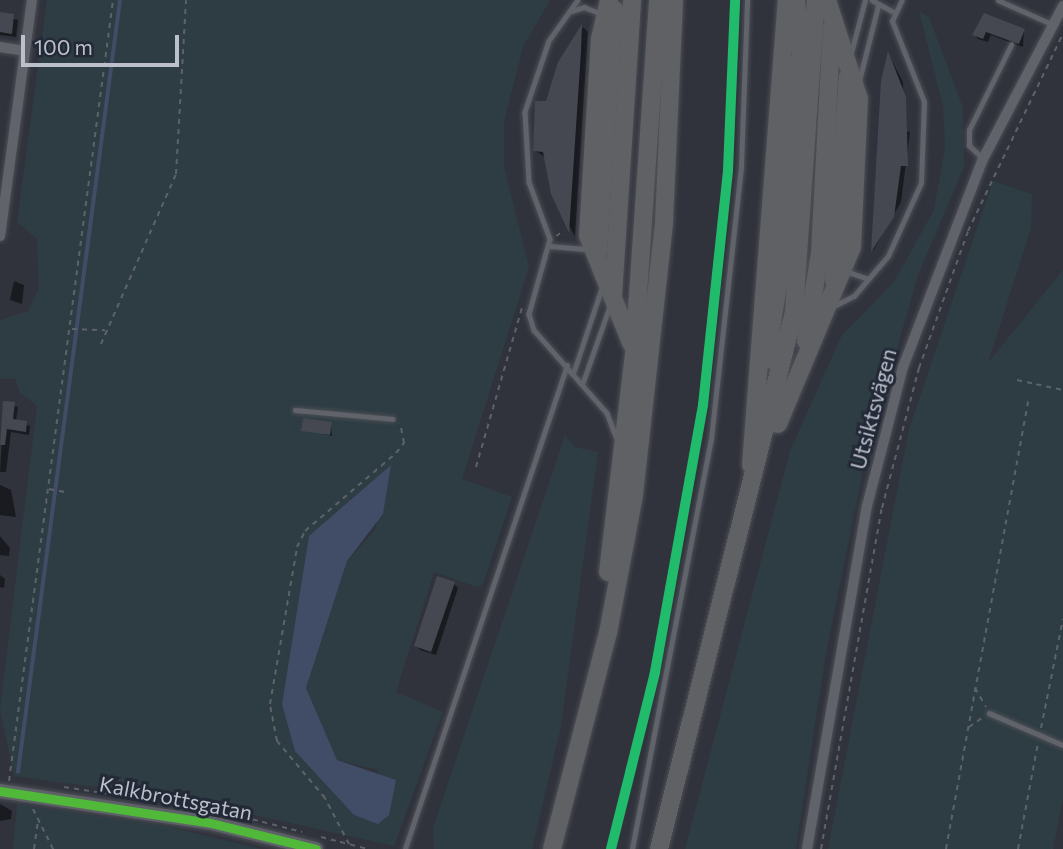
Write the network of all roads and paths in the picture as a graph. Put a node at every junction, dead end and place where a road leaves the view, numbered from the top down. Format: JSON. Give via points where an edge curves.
{"nodes":[{"id":1,"x":32,"y":0,"type":"edge"},
{"id":2,"x":113,"y":0,"type":"edge"},
{"id":3,"x":186,"y":0,"type":"edge"},
{"id":4,"x":578,"y":0,"type":"edge"},
{"id":5,"x":614,"y":0,"type":"edge"},
{"id":6,"x":624,"y":0,"type":"edge"},
{"id":7,"x":632,"y":0,"type":"edge"},
{"id":8,"x":641,"y":0,"type":"edge"},
{"id":9,"x":649,"y":0,"type":"edge"},
{"id":10,"x":658,"y":0,"type":"edge"},
{"id":11,"x":666,"y":0,"type":"edge"},
{"id":12,"x":674,"y":0,"type":"edge"},
{"id":13,"x":682,"y":0,"type":"edge"},
{"id":14,"x":747,"y":0,"type":"edge"},
{"id":15,"x":792,"y":0,"type":"edge"},
{"id":16,"x":816,"y":0,"type":"edge"},
{"id":17,"x":864,"y":0,"type":"edge"},
{"id":18,"x":872,"y":0,"type":"edge"},
{"id":19,"x":902,"y":0,"type":"edge"},
{"id":20,"x":998,"y":0,"type":"edge"},
{"id":21,"x":828,"y":5,"type":"edge"},
{"id":22,"x":878,"y":5,"type":"junction"},
{"id":23,"x":1063,"y":6,"type":"edge"},
{"id":24,"x":606,"y":9,"type":"edge"},
{"id":25,"x":894,"y":12,"type":"junction"},
{"id":26,"x":565,"y":14,"type":"junction"},
{"id":27,"x":1052,"y":24,"type":"junction"},
{"id":28,"x":1063,"y":34,"type":"edge"},
{"id":29,"x":840,"y":38,"type":"junction"},
{"id":30,"x":1011,"y":45,"type":"dead end"},
{"id":31,"x":0,"y":47,"type":"edge"},
{"id":32,"x":25,"y":51,"type":"junction"},
{"id":33,"x":849,"y":64,"type":"junction"},
{"id":34,"x":857,"y":89,"type":"junction"},
{"id":35,"x":983,"y":159,"type":"junction"},
{"id":36,"x":626,"y":182,"type":"junction"},
{"id":37,"x":637,"y":206,"type":"junction"},
{"id":38,"x":564,"y":231,"type":"dead end"},
{"id":39,"x":0,"y":236,"type":"edge"},
{"id":40,"x":550,"y":239,"type":"junction"},
{"id":41,"x":550,"y":246,"type":"junction"},
{"id":42,"x":838,"y":254,"type":"junction"},
{"id":43,"x":846,"y":271,"type":"junction"},
{"id":44,"x":601,"y":272,"type":"junction"},
{"id":45,"x":869,"y":279,"type":"junction"},
{"id":46,"x":527,"y":293,"type":"dead end"},
{"id":47,"x":830,"y":307,"type":"junction"},
{"id":48,"x":70,"y":328,"type":"junction"},
{"id":49,"x":628,"y":329,"type":"junction"},
{"id":50,"x":106,"y":330,"type":"junction"},
{"id":51,"x":815,"y":340,"type":"junction"},
{"id":52,"x":101,"y":344,"type":"dead end"},
{"id":53,"x":643,"y":354,"type":"junction"},
{"id":54,"x":567,"y":365,"type":"junction"},
{"id":55,"x":573,"y":372,"type":"junction"},
{"id":56,"x":799,"y":372,"type":"junction"},
{"id":57,"x":1017,"y":380,"type":"dead end"},
{"id":58,"x":779,"y":382,"type":"junction"},
{"id":59,"x":583,"y":383,"type":"junction"},
{"id":60,"x":1063,"y":390,"type":"edge"},
{"id":61,"x":1029,"y":398,"type":"dead end"},
{"id":62,"x":295,"y":410,"type":"dead end"},
{"id":63,"x":393,"y":419,"type":"joint"},
{"id":64,"x":622,"y":455,"type":"junction"},
{"id":65,"x":476,"y":467,"type":"dead end"},
{"id":66,"x":49,"y":489,"type":"junction"},
{"id":67,"x":65,"y":492,"type":"dead end"},
{"id":68,"x":749,"y":500,"type":"junction"},
{"id":69,"x":975,"y":688,"type":"junction"},
{"id":70,"x":989,"y":713,"type":"junction"},
{"id":71,"x":968,"y":727,"type":"junction"},
{"id":72,"x":1063,"y":745,"type":"edge"},
{"id":73,"x":575,"y":760,"type":"junction"},
{"id":74,"x":4,"y":786,"type":"edge"},
{"id":75,"x":28,"y":798,"type":"junction"},
{"id":76,"x":39,"y":818,"type":"junction"},
{"id":77,"x":349,"y":844,"type":"dead end"},
{"id":78,"x":34,"y":849,"type":"edge"},
{"id":79,"x":53,"y":849,"type":"edge"},
{"id":80,"x":316,"y":849,"type":"edge"},
{"id":81,"x":405,"y":849,"type":"edge"},
{"id":82,"x":552,"y":849,"type":"edge"},
{"id":83,"x":632,"y":849,"type":"edge"},
{"id":84,"x":659,"y":849,"type":"edge"},
{"id":85,"x":807,"y":849,"type":"edge"},
{"id":86,"x":821,"y":849,"type":"edge"},
{"id":87,"x":946,"y":849,"type":"edge"}],
"edges":[{"from":1,"to":32,"type":"street"},
{"from":2,"to":48,"type":"path"},
{"from":3,"to":50,"type":"path","via":[[176,174]]},
{"from":4,"to":26,"type":"lane"},
{"from":5,"to":44,"type":"highway"},
{"from":6,"to":44,"type":"highway"},
{"from":7,"to":36,"type":"highway"},
{"from":8,"to":36,"type":"highway"},
{"from":9,"to":37,"type":"highway"},
{"from":10,"to":53,"type":"highway"},
{"from":11,"to":53,"type":"highway"},
{"from":12,"to":53,"type":"highway"},
{"from":13,"to":53,"type":"highway","via":[[672,223]]},
{"from":14,"to":83,"type":"lane","via":[[741,166],[711,439]]},
{"from":15,"to":58,"type":"highway","via":[[802,132]]},
{"from":15,"to":68,"type":"highway","via":[[779,228]]},
{"from":16,"to":58,"type":"highway","via":[[803,252]]},
{"from":17,"to":33,"type":"lane"},
{"from":18,"to":22,"type":"lane"},
{"from":19,"to":25,"type":"lane"},
{"from":20,"to":27,"type":"lane"},
{"from":21,"to":29,"type":"highway"},
{"from":21,"to":56,"type":"highway","via":[[821,253]]},
{"from":21,"to":58,"type":"highway","via":[[811,261],[798,337]]},
{"from":22,"to":25,"type":"lane"},
{"from":22,"to":34,"type":"lane"},
{"from":23,"to":27,"type":"street","name":"Utsiktsvägen"},
{"from":24,"to":26,"type":"lane","via":[[584,7]]},
{"from":24,"to":44,"type":"highway"},
{"from":25,"to":45,"type":"lane","via":[[920,86],[927,146],[910,217]]},
{"from":26,"to":40,"type":"lane","via":[[539,61],[525,112],[527,173]]},
{"from":27,"to":35,"type":"street","name":"Utsiktsvägen"},
{"from":28,"to":86,"type":"path","via":[[968,231],[919,368],[882,508]]},
{"from":29,"to":33,"type":"highway"},
{"from":29,"to":51,"type":"highway","via":[[831,232]]},
{"from":30,"to":35,"type":"lane","via":[[969,130],[968,146]]},
{"from":31,"to":32,"type":"street"},
{"from":32,"to":39,"type":"street"},
{"from":33,"to":34,"type":"highway"},
{"from":33,"to":42,"type":"highway"},
{"from":34,"to":43,"type":"highway","via":[[856,196]]},
{"from":35,"to":85,"type":"street","name":"Utsiktsvägen","via":[[923,309],[886,427],[835,673]]},
{"from":36,"to":37,"type":"highway"},
{"from":36,"to":44,"type":"highway"},
{"from":37,"to":49,"type":"highway"},
{"from":38,"to":40,"type":"path"},
{"from":40,"to":41,"type":"lane"},
{"from":41,"to":44,"type":"lane"},
{"from":41,"to":54,"type":"lane","via":[[529,320]]},
{"from":42,"to":43,"type":"lane"},
{"from":42,"to":47,"type":"highway"},
{"from":43,"to":45,"type":"lane"},
{"from":43,"to":47,"type":"highway"},
{"from":44,"to":49,"type":"highway"},
{"from":44,"to":55,"type":"lane"},
{"from":44,"to":59,"type":"lane"},
{"from":45,"to":47,"type":"lane","via":[[854,296]]},
{"from":46,"to":65,"type":"path"},
{"from":47,"to":51,"type":"highway"},
{"from":48,"to":50,"type":"path"},
{"from":48,"to":66,"type":"path"},
{"from":49,"to":53,"type":"highway"},
{"from":50,"to":52,"type":"path"},
{"from":51,"to":56,"type":"highway"},
{"from":53,"to":64,"type":"highway"},
{"from":53,"to":73,"type":"highway","via":[[620,567]]},
{"from":54,"to":55,"type":"lane"},
{"from":54,"to":81,"type":"lane"},
{"from":55,"to":59,"type":"lane"},
{"from":56,"to":68,"type":"highway"},
{"from":57,"to":60,"type":"path"},
{"from":58,"to":68,"type":"highway"},
{"from":59,"to":64,"type":"lane","via":[[607,413]]},
{"from":61,"to":69,"type":"path"},
{"from":62,"to":63,"type":"lane"},
{"from":63,"to":77,"type":"path","via":[[401,424],[404,443],[305,531],[297,547],[270,704],[277,741],[325,798]]},
{"from":64,"to":73,"type":"highway"},
{"from":66,"to":67,"type":"path"},
{"from":66,"to":74,"type":"path"},
{"from":68,"to":84,"type":"highway"},
{"from":69,"to":70,"type":"path"},
{"from":69,"to":71,"type":"path"},
{"from":70,"to":71,"type":"path"},
{"from":70,"to":72,"type":"lane"},
{"from":71,"to":87,"type":"path"},
{"from":73,"to":82,"type":"highway"},
{"from":74,"to":75,"type":"street","name":"Kalkbrottsgatan"},
{"from":75,"to":76,"type":"path"},
{"from":75,"to":80,"type":"street","name":"Kalkbrottsgatan","via":[[211,823]]},
{"from":76,"to":78,"type":"path"},
{"from":76,"to":79,"type":"path"}]}
